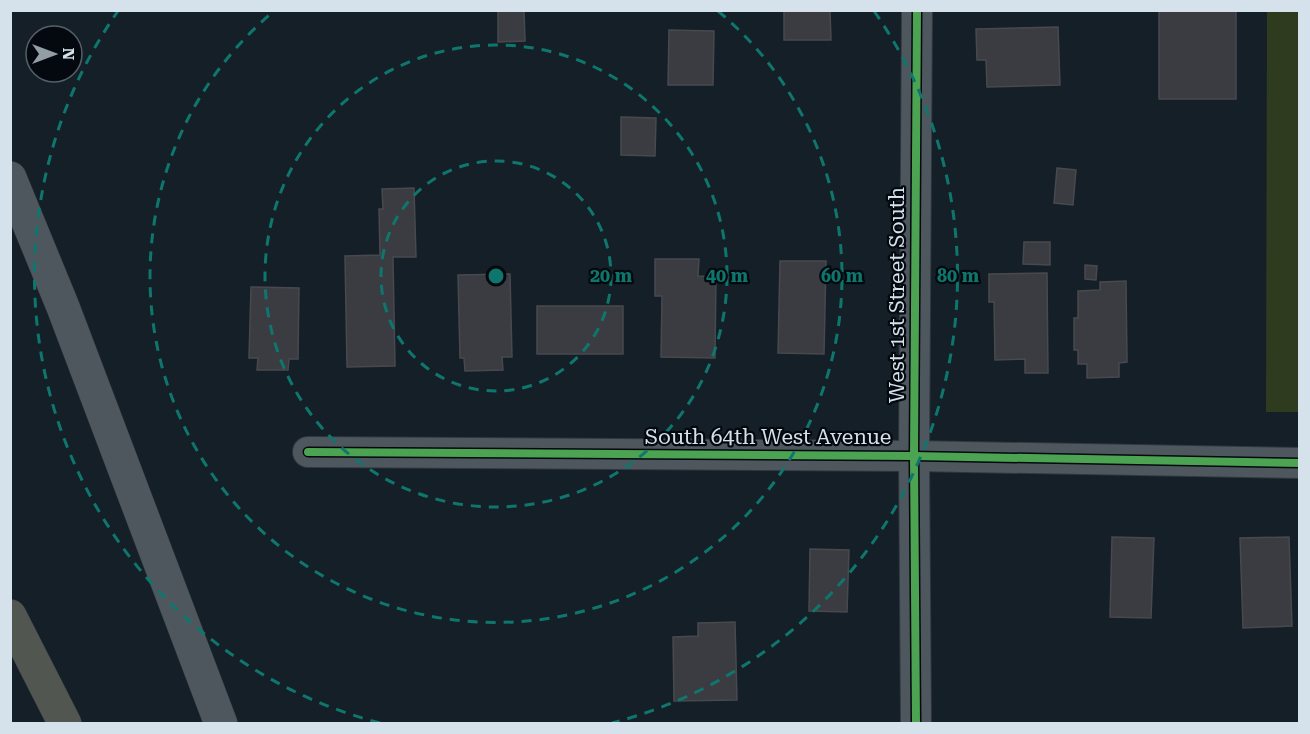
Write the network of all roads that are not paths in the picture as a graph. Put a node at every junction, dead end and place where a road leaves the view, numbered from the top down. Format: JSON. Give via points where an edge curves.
{"nodes":[{"id":1,"x":917,"y":10,"type":"edge"},
{"id":2,"x":10,"y":178,"type":"edge"},
{"id":3,"x":308,"y":452,"type":"dead end"},
{"id":4,"x":914,"y":456,"type":"junction"},
{"id":5,"x":1299,"y":463,"type":"edge"},
{"id":6,"x":10,"y":616,"type":"edge"},
{"id":7,"x":65,"y":723,"type":"edge"},
{"id":8,"x":221,"y":723,"type":"edge"},
{"id":9,"x":916,"y":723,"type":"edge"}],
"edges":[{"from":1,"to":4,"type":"street","name":"West 1st Street South"},
{"from":2,"to":8,"type":"main road"},
{"from":3,"to":4,"type":"street","name":"South 64th West Avenue"},
{"from":4,"to":5,"type":"street","name":"South 64th West Avenue"},
{"from":4,"to":9,"type":"street","name":"West 1st Street South"},
{"from":6,"to":7,"type":"highway"}]}
